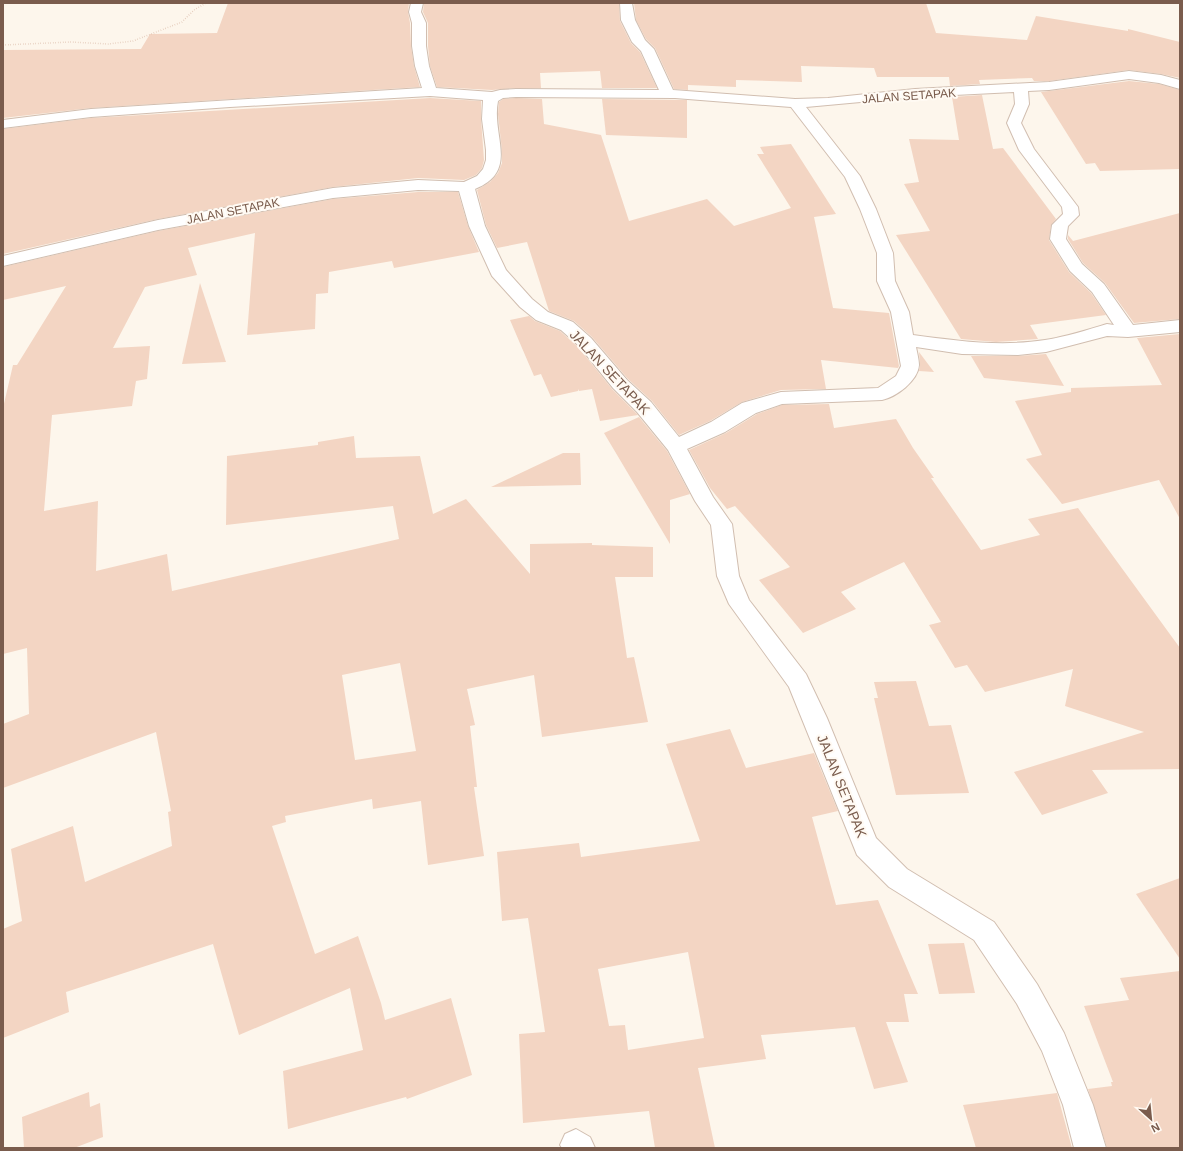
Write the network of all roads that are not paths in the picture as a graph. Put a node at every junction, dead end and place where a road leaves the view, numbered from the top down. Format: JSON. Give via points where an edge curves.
{"nodes":[{"id":1,"x":417,"y":3,"type":"edge"},
{"id":2,"x":626,"y":3,"type":"edge"},
{"id":3,"x":1180,"y":85,"type":"edge"},
{"id":4,"x":1023,"y":87,"type":"junction"},
{"id":5,"x":430,"y":92,"type":"junction"},
{"id":6,"x":668,"y":94,"type":"junction"},
{"id":7,"x":495,"y":97,"type":"junction"},
{"id":8,"x":795,"y":103,"type":"junction"},
{"id":9,"x":3,"y":124,"type":"edge"},
{"id":10,"x":466,"y":187,"type":"junction"},
{"id":11,"x":3,"y":261,"type":"edge"},
{"id":12,"x":1180,"y":326,"type":"edge"},
{"id":13,"x":1128,"y":331,"type":"junction"},
{"id":14,"x":904,"y":339,"type":"junction"},
{"id":15,"x":676,"y":446,"type":"junction"},
{"id":16,"x":1090,"y":1148,"type":"edge"}],
"edges":[{"from":1,"to":5,"type":"street","via":[[415,12],[419,23],[419,46]]},
{"from":2,"to":6,"type":"street","via":[[628,20],[639,42],[647,49]]},
{"from":3,"to":4,"type":"street","name":"JALAN SETAPAK","via":[[1129,75],[1080,83]]},
{"from":4,"to":8,"type":"street","name":"JALAN SETAPAK"},
{"from":4,"to":13,"type":"street","via":[[1022,104],[1014,123],[1020,139],[1070,207],[1071,215],[1060,225],[1058,239],[1076,268],[1098,288]]},
{"from":5,"to":7,"type":"street","name":"JALAN SETAPAK"},
{"from":5,"to":9,"type":"street","name":"JALAN SETAPAK","via":[[99,112]]},
{"from":6,"to":7,"type":"street","name":"JALAN SETAPAK","via":[[516,92]]},
{"from":6,"to":8,"type":"street","name":"JALAN SETAPAK"},
{"from":7,"to":10,"type":"street","via":[[491,99],[488,108],[495,154],[492,167],[482,179]]},
{"from":8,"to":14,"type":"street","via":[[856,182],[885,253],[886,281],[900,312]]},
{"from":10,"to":11,"type":"street","name":"JALAN SETAPAK","via":[[418,185],[325,194],[158,225]]},
{"from":10,"to":15,"type":"street","name":"JALAN SETAPAK","via":[[478,226],[498,272],[526,303],[542,316],[567,326],[585,342]]},
{"from":12,"to":13,"type":"street"},
{"from":13,"to":14,"type":"street","via":[[1107,330],[1046,346],[1018,348],[962,348]]},
{"from":14,"to":15,"type":"street","via":[[910,366],[903,380],[882,394],[781,398],[749,408],[718,427]]},
{"from":15,"to":16,"type":"street","name":"JALAN SETAPAK","via":[[705,501],[721,524],[728,576],[735,595],[798,681],[866,846],[898,878],[984,931],[1027,994],[1054,1043],[1078,1106]]}]}
